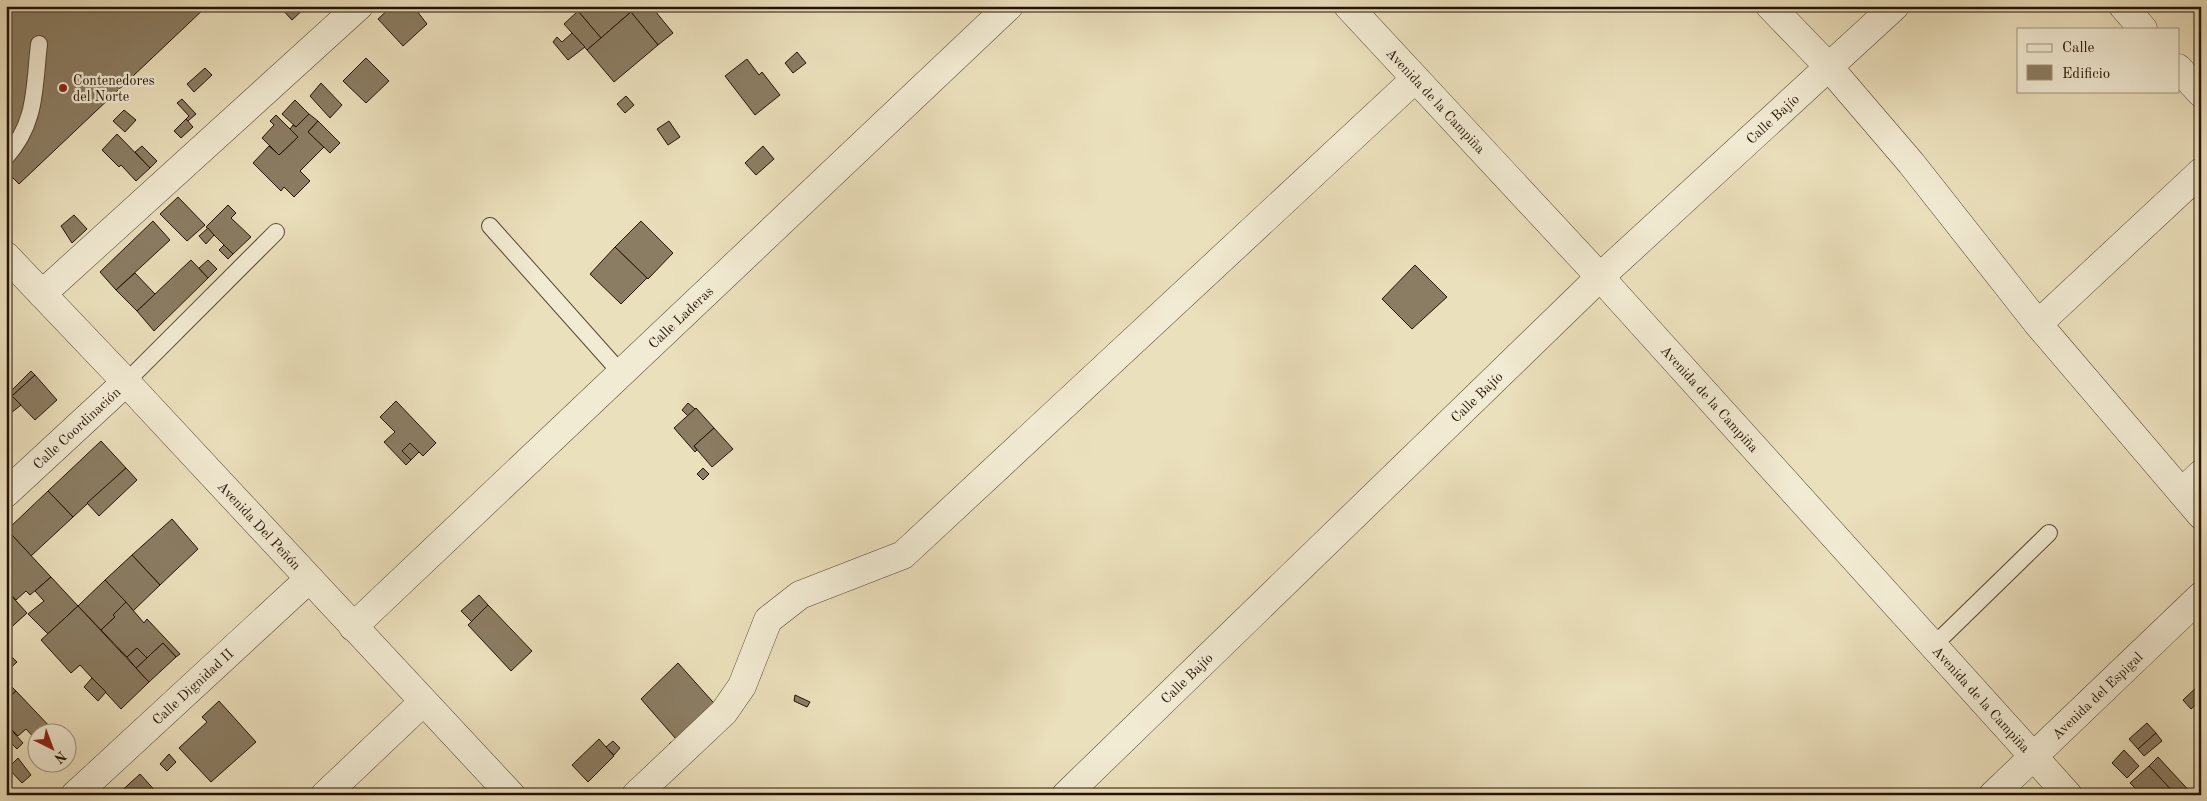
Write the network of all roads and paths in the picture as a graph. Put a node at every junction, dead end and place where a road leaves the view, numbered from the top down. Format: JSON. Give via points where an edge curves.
{"nodes":[{"id":1,"x":359,"y":6,"type":"edge"},
{"id":2,"x":1009,"y":6,"type":"edge"},
{"id":3,"x":1348,"y":6,"type":"edge"},
{"id":4,"x":1770,"y":6,"type":"edge"},
{"id":5,"x":1895,"y":6,"type":"edge"},
{"id":6,"x":2123,"y":6,"type":"edge"},
{"id":7,"x":2142,"y":28,"type":"edge"},
{"id":8,"x":39,"y":44,"type":"dead end"},
{"id":9,"x":1828,"y":66,"type":"junction"},
{"id":10,"x":2180,"y":70,"type":"edge"},
{"id":11,"x":1415,"y":79,"type":"junction"},
{"id":12,"x":2201,"y":93,"type":"edge"},
{"id":13,"x":6,"y":157,"type":"edge"},
{"id":14,"x":2201,"y":172,"type":"edge"},
{"id":15,"x":490,"y":226,"type":"dead end"},
{"id":16,"x":276,"y":232,"type":"dead end"},
{"id":17,"x":6,"y":256,"type":"edge"},
{"id":18,"x":1600,"y":278,"type":"junction"},
{"id":19,"x":42,"y":294,"type":"junction"},
{"id":20,"x":2038,"y":324,"type":"junction"},
{"id":21,"x":621,"y":373,"type":"junction"},
{"id":22,"x":126,"y":382,"type":"junction"},
{"id":23,"x":2191,"y":483,"type":"edge"},
{"id":24,"x":6,"y":493,"type":"edge"},
{"id":25,"x":2201,"y":515,"type":"edge"},
{"id":26,"x":2049,"y":533,"type":"dead end"},
{"id":27,"x":309,"y":579,"type":"junction"},
{"id":28,"x":2201,"y":596,"type":"edge"},
{"id":29,"x":353,"y":627,"type":"junction"},
{"id":30,"x":1933,"y":646,"type":"junction"},
{"id":31,"x":424,"y":702,"type":"junction"},
{"id":32,"x":2033,"y":756,"type":"junction"},
{"id":33,"x":76,"y":795,"type":"edge"},
{"id":34,"x":325,"y":795,"type":"edge"},
{"id":35,"x":511,"y":795,"type":"edge"},
{"id":36,"x":636,"y":795,"type":"edge"},
{"id":37,"x":1066,"y":795,"type":"edge"},
{"id":38,"x":1993,"y":795,"type":"edge"},
{"id":39,"x":2068,"y":795,"type":"edge"}],
"edges":[{"from":1,"to":19,"type":"street"},
{"from":2,"to":21,"type":"street","name":"Calle Laderas"},
{"from":3,"to":11,"type":"street","name":"Avenida de la Campiña"},
{"from":4,"to":9,"type":"street"},
{"from":5,"to":9,"type":"street","name":"Calle Bajío"},
{"from":6,"to":7,"type":"street"},
{"from":8,"to":13,"type":"lane","via":[[32,116],[15,148]]},
{"from":9,"to":18,"type":"street","name":"Calle Bajío"},
{"from":9,"to":20,"type":"street","via":[[1911,163]]},
{"from":10,"to":12,"type":"street"},
{"from":11,"to":18,"type":"street","name":"Avenida de la Campiña"},
{"from":11,"to":36,"type":"street","via":[[903,554],[800,595],[768,620],[742,686],[724,712]]},
{"from":14,"to":20,"type":"street"},
{"from":15,"to":21,"type":"lane"},
{"from":16,"to":22,"type":"lane"},
{"from":17,"to":19,"type":"street","name":"Avenida Del Peñón"},
{"from":18,"to":30,"type":"street","name":"Avenida de la Campiña"},
{"from":18,"to":37,"type":"street","name":"Calle Bajío"},
{"from":19,"to":22,"type":"street","name":"Avenida Del Peñón"},
{"from":20,"to":23,"type":"street"},
{"from":21,"to":29,"type":"street","name":"Calle Laderas"},
{"from":22,"to":24,"type":"street","name":"Calle Coordinación"},
{"from":22,"to":27,"type":"street","name":"Avenida Del Peñón"},
{"from":23,"to":25,"type":"street"},
{"from":26,"to":30,"type":"lane"},
{"from":27,"to":29,"type":"street","name":"Avenida Del Peñón"},
{"from":27,"to":33,"type":"street","name":"Calle Dignidad II"},
{"from":28,"to":32,"type":"street","name":"Avenida del Espigal"},
{"from":29,"to":31,"type":"street","name":"Avenida Del Peñón"},
{"from":30,"to":32,"type":"street","name":"Avenida de la Campiña"},
{"from":31,"to":34,"type":"street"},
{"from":31,"to":35,"type":"street","name":"Avenida Del Peñón"},
{"from":32,"to":38,"type":"street","name":"Avenida del Espigal"},
{"from":32,"to":39,"type":"street","name":"Avenida de la Campiña"}]}
